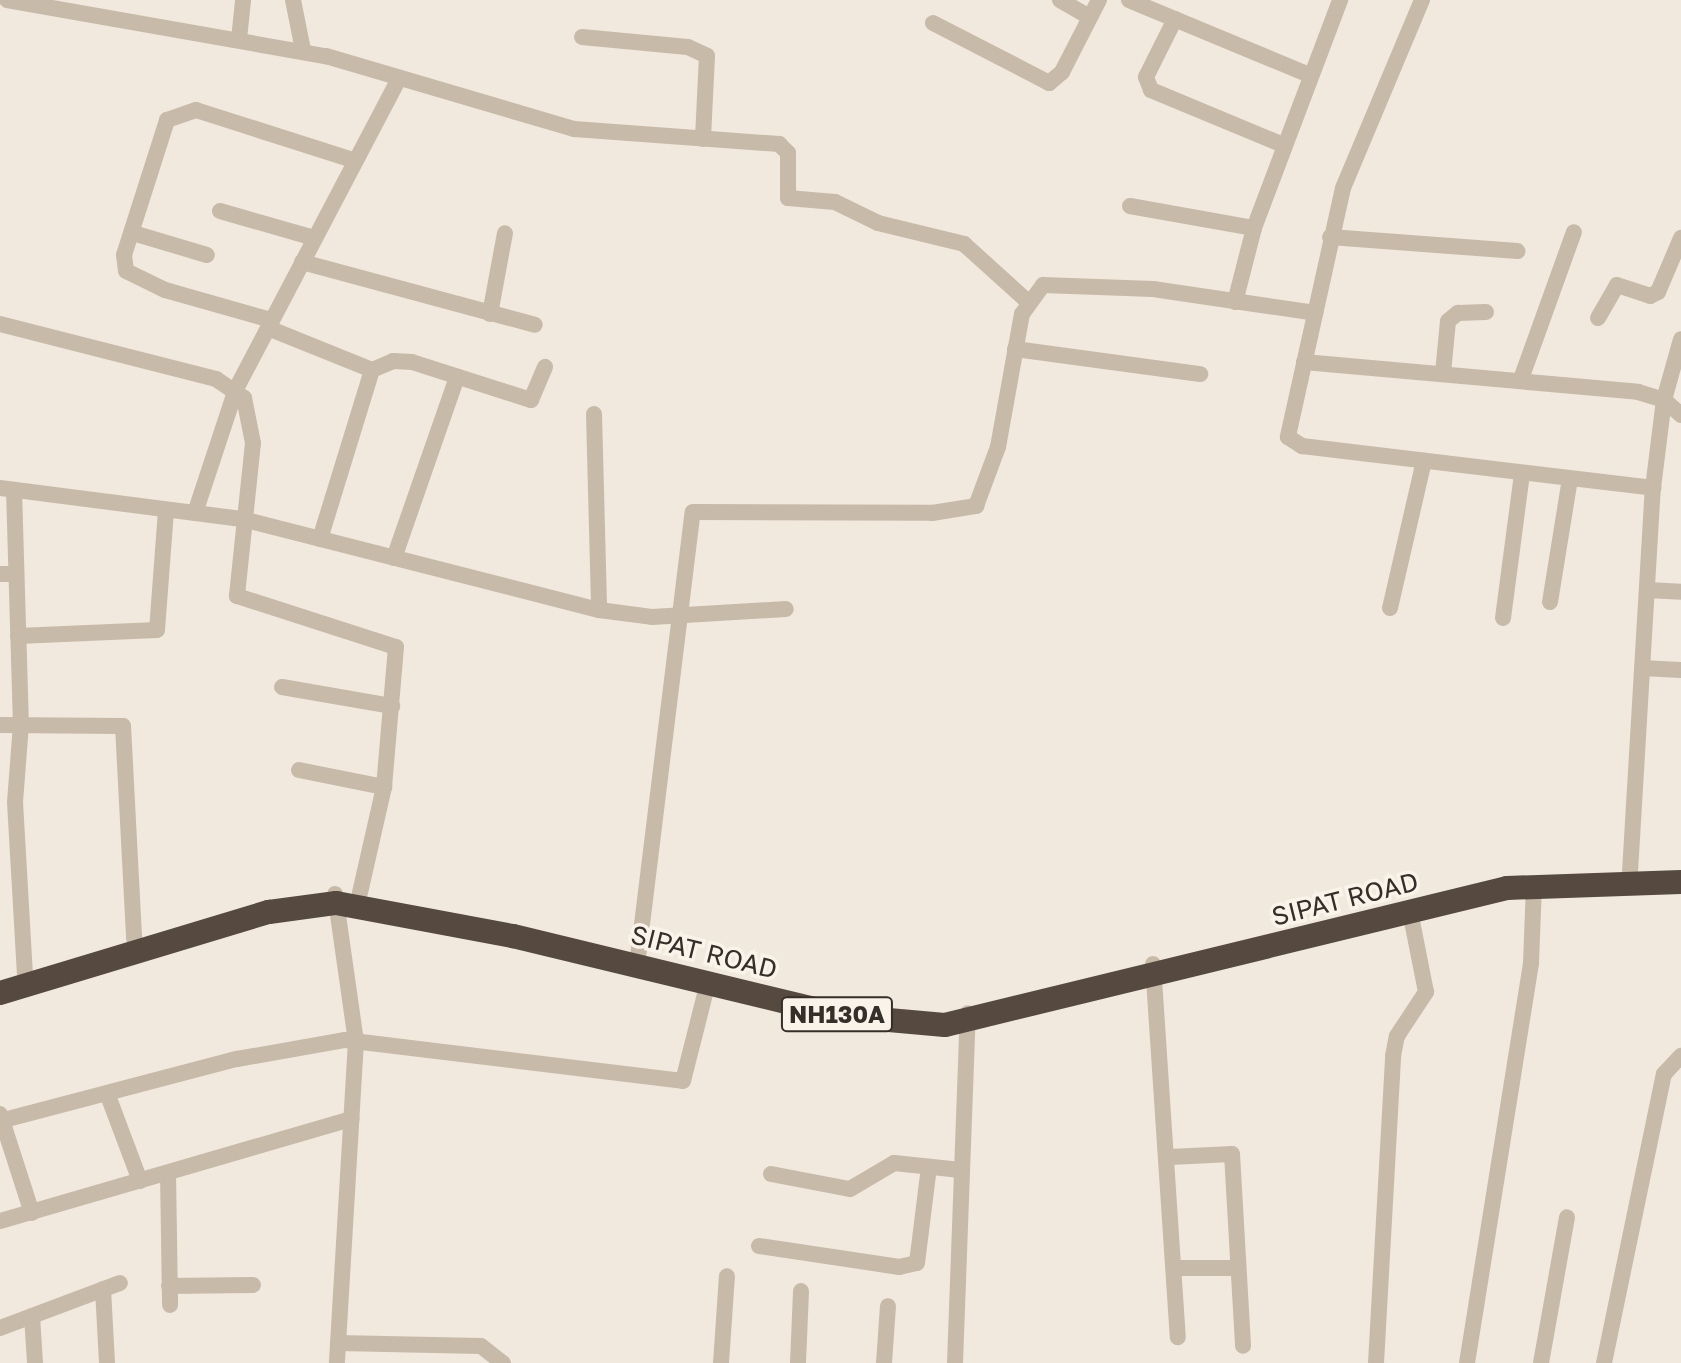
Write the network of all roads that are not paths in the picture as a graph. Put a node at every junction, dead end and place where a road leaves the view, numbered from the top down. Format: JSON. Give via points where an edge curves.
{"nodes":[{"id":1,"x":7,"y":0,"type":"edge"},
{"id":2,"x":243,"y":0,"type":"edge"},
{"id":3,"x":293,"y":0,"type":"edge"},
{"id":4,"x":1060,"y":0,"type":"edge"},
{"id":5,"x":1099,"y":0,"type":"edge"},
{"id":6,"x":1129,"y":0,"type":"edge"},
{"id":7,"x":1340,"y":0,"type":"edge"},
{"id":8,"x":1422,"y":0,"type":"edge"},
{"id":9,"x":1090,"y":17,"type":"junction"},
{"id":10,"x":1175,"y":19,"type":"junction"},
{"id":11,"x":933,"y":23,"type":"dead end"},
{"id":12,"x":582,"y":37,"type":"dead end"},
{"id":13,"x":239,"y":39,"type":"junction"},
{"id":14,"x":303,"y":50,"type":"junction"},
{"id":15,"x":1309,"y":75,"type":"junction"},
{"id":16,"x":399,"y":79,"type":"junction"},
{"id":17,"x":703,"y":139,"type":"junction"},
{"id":18,"x":1283,"y":145,"type":"junction"},
{"id":19,"x":353,"y":160,"type":"junction"},
{"id":20,"x":1130,"y":206,"type":"dead end"},
{"id":21,"x":220,"y":211,"type":"dead end"},
{"id":22,"x":1254,"y":228,"type":"junction"},
{"id":23,"x":1574,"y":232,"type":"dead end"},
{"id":24,"x":133,"y":233,"type":"junction"},
{"id":25,"x":505,"y":233,"type":"dead end"},
{"id":26,"x":1330,"y":237,"type":"junction"},
{"id":27,"x":314,"y":238,"type":"junction"},
{"id":28,"x":1681,"y":238,"type":"edge"},
{"id":29,"x":1517,"y":251,"type":"dead end"},
{"id":30,"x":207,"y":255,"type":"dead end"},
{"id":31,"x":302,"y":262,"type":"junction"},
{"id":32,"x":1026,"y":300,"type":"junction"},
{"id":33,"x":1235,"y":302,"type":"junction"},
{"id":34,"x":1486,"y":312,"type":"dead end"},
{"id":35,"x":1315,"y":313,"type":"junction"},
{"id":36,"x":490,"y":314,"type":"junction"},
{"id":37,"x":1598,"y":318,"type":"dead end"},
{"id":38,"x":0,"y":324,"type":"edge"},
{"id":39,"x":270,"y":324,"type":"junction"},
{"id":40,"x":535,"y":325,"type":"dead end"},
{"id":41,"x":1681,"y":339,"type":"edge"},
{"id":42,"x":1015,"y":349,"type":"junction"},
{"id":43,"x":1304,"y":362,"type":"junction"},
{"id":44,"x":545,"y":367,"type":"dead end"},
{"id":45,"x":372,"y":370,"type":"junction"},
{"id":46,"x":1443,"y":373,"type":"junction"},
{"id":47,"x":1200,"y":374,"type":"dead end"},
{"id":48,"x":457,"y":377,"type":"junction"},
{"id":49,"x":1521,"y":379,"type":"junction"},
{"id":50,"x":236,"y":389,"type":"junction"},
{"id":51,"x":1664,"y":400,"type":"junction"},
{"id":52,"x":594,"y":414,"type":"dead end"},
{"id":53,"x":1681,"y":415,"type":"edge"},
{"id":54,"x":1424,"y":461,"type":"junction"},
{"id":55,"x":1522,"y":473,"type":"junction"},
{"id":56,"x":1570,"y":479,"type":"junction"},
{"id":57,"x":1653,"y":488,"type":"junction"},
{"id":58,"x":7,"y":489,"type":"edge"},
{"id":59,"x":166,"y":510,"type":"junction"},
{"id":60,"x":195,"y":513,"type":"junction"},
{"id":61,"x":242,"y":519,"type":"junction"},
{"id":62,"x":320,"y":539,"type":"junction"},
{"id":63,"x":394,"y":558,"type":"junction"},
{"id":64,"x":8,"y":574,"type":"edge"},
{"id":65,"x":1647,"y":590,"type":"junction"},
{"id":66,"x":1681,"y":592,"type":"edge"},
{"id":67,"x":1550,"y":602,"type":"dead end"},
{"id":68,"x":1390,"y":608,"type":"dead end"},
{"id":69,"x":786,"y":609,"type":"dead end"},
{"id":70,"x":599,"y":610,"type":"junction"},
{"id":71,"x":683,"y":615,"type":"junction"},
{"id":72,"x":1503,"y":618,"type":"dead end"},
{"id":73,"x":18,"y":636,"type":"junction"},
{"id":74,"x":1642,"y":668,"type":"junction"},
{"id":75,"x":1681,"y":670,"type":"edge"},
{"id":76,"x":282,"y":687,"type":"dead end"},
{"id":77,"x":392,"y":706,"type":"junction"},
{"id":78,"x":21,"y":724,"type":"junction"},
{"id":79,"x":0,"y":725,"type":"edge"},
{"id":80,"x":299,"y":770,"type":"dead end"},
{"id":81,"x":384,"y":787,"type":"junction"},
{"id":82,"x":8,"y":803,"type":"edge"},
{"id":83,"x":1681,"y":870,"type":"edge"},
{"id":84,"x":1630,"y":872,"type":"junction"},
{"id":85,"x":1681,"y":882,"type":"edge"},
{"id":86,"x":1534,"y":885,"type":"junction"},
{"id":87,"x":360,"y":893,"type":"junction"},
{"id":88,"x":336,"y":898,"type":"junction"},
{"id":89,"x":1410,"y":911,"type":"junction"},
{"id":90,"x":134,"y":939,"type":"junction"},
{"id":91,"x":638,"y":958,"type":"junction"},
{"id":92,"x":1153,"y":969,"type":"junction"},
{"id":93,"x":25,"y":973,"type":"junction"},
{"id":94,"x":0,"y":980,"type":"edge"},
{"id":95,"x":708,"y":982,"type":"junction"},
{"id":96,"x":0,"y":993,"type":"edge"},
{"id":97,"x":968,"y":1014,"type":"junction"},
{"id":98,"x":356,"y":1041,"type":"junction"},
{"id":99,"x":1681,"y":1056,"type":"edge"},
{"id":100,"x":107,"y":1093,"type":"junction"},
{"id":101,"x":1,"y":1119,"type":"edge"},
{"id":102,"x":351,"y":1119,"type":"junction"},
{"id":103,"x":1170,"y":1157,"type":"junction"},
{"id":104,"x":929,"y":1167,"type":"junction"},
{"id":105,"x":961,"y":1170,"type":"junction"},
{"id":106,"x":168,"y":1173,"type":"junction"},
{"id":107,"x":771,"y":1174,"type":"dead end"},
{"id":108,"x":140,"y":1181,"type":"junction"},
{"id":109,"x":32,"y":1213,"type":"junction"},
{"id":110,"x":1567,"y":1217,"type":"dead end"},
{"id":111,"x":0,"y":1221,"type":"edge"},
{"id":112,"x":759,"y":1246,"type":"dead end"},
{"id":113,"x":1175,"y":1268,"type":"junction"},
{"id":114,"x":1238,"y":1268,"type":"junction"},
{"id":115,"x":727,"y":1276,"type":"dead end"},
{"id":116,"x":120,"y":1283,"type":"dead end"},
{"id":117,"x":253,"y":1285,"type":"dead end"},
{"id":118,"x":169,"y":1286,"type":"junction"},
{"id":119,"x":103,"y":1289,"type":"junction"},
{"id":120,"x":801,"y":1291,"type":"dead end"},
{"id":121,"x":170,"y":1305,"type":"dead end"},
{"id":122,"x":888,"y":1306,"type":"dead end"},
{"id":123,"x":32,"y":1316,"type":"junction"},
{"id":124,"x":0,"y":1328,"type":"edge"},
{"id":125,"x":1178,"y":1337,"type":"dead end"},
{"id":126,"x":338,"y":1343,"type":"junction"},
{"id":127,"x":1243,"y":1346,"type":"dead end"},
{"id":128,"x":35,"y":1363,"type":"edge"},
{"id":129,"x":107,"y":1363,"type":"edge"},
{"id":130,"x":337,"y":1363,"type":"edge"},
{"id":131,"x":503,"y":1363,"type":"edge"},
{"id":132,"x":721,"y":1363,"type":"edge"},
{"id":133,"x":798,"y":1363,"type":"edge"},
{"id":134,"x":884,"y":1363,"type":"edge"},
{"id":135,"x":955,"y":1363,"type":"edge"},
{"id":136,"x":1376,"y":1363,"type":"edge"},
{"id":137,"x":1467,"y":1363,"type":"edge"},
{"id":138,"x":1541,"y":1363,"type":"edge"},
{"id":139,"x":1604,"y":1363,"type":"edge"}],
"edges":[{"from":1,"to":13,"type":"street"},
{"from":2,"to":13,"type":"street"},
{"from":3,"to":14,"type":"street"},
{"from":4,"to":9,"type":"street"},
{"from":5,"to":9,"type":"street"},
{"from":6,"to":10,"type":"street"},
{"from":7,"to":15,"type":"street"},
{"from":8,"to":26,"type":"street","via":[[1343,188]]},
{"from":9,"to":11,"type":"street","via":[[1062,72],[1049,83]]},
{"from":10,"to":15,"type":"street"},
{"from":10,"to":18,"type":"street","via":[[1146,77],[1151,90]]},
{"from":12,"to":17,"type":"street","via":[[688,47],[707,56]]},
{"from":13,"to":14,"type":"street"},
{"from":14,"to":16,"type":"street"},
{"from":15,"to":18,"type":"street"},
{"from":16,"to":17,"type":"street","via":[[574,129]]},
{"from":16,"to":19,"type":"street"},
{"from":17,"to":32,"type":"street","via":[[779,144],[788,153],[788,198],[835,202],[878,223],[964,244]]},
{"from":18,"to":22,"type":"street"},
{"from":19,"to":24,"type":"street","via":[[251,124],[177,112],[163,132]]},
{"from":19,"to":27,"type":"street"},
{"from":20,"to":22,"type":"street"},
{"from":21,"to":27,"type":"street"},
{"from":22,"to":33,"type":"street"},
{"from":23,"to":49,"type":"street"},
{"from":24,"to":30,"type":"street"},
{"from":24,"to":39,"type":"street","via":[[123,261],[132,276]]},
{"from":25,"to":36,"type":"street"},
{"from":26,"to":29,"type":"street"},
{"from":26,"to":35,"type":"street"},
{"from":27,"to":31,"type":"street"},
{"from":28,"to":37,"type":"street","via":[[1658,292],[1650,296],[1617,285]]},
{"from":31,"to":36,"type":"street"},
{"from":31,"to":39,"type":"street"},
{"from":32,"to":33,"type":"street","via":[[1043,285],[1084,283]]},
{"from":32,"to":42,"type":"street"},
{"from":33,"to":35,"type":"street"},
{"from":34,"to":46,"type":"street","via":[[1458,313],[1448,321]]},
{"from":35,"to":43,"type":"street"},
{"from":36,"to":40,"type":"street"},
{"from":38,"to":50,"type":"street"},
{"from":39,"to":45,"type":"street"},
{"from":39,"to":50,"type":"street"},
{"from":41,"to":51,"type":"street"},
{"from":42,"to":47,"type":"street"},
{"from":42,"to":71,"type":"street","via":[[998,447],[976,506],[932,513],[693,512],[687,522]]},
{"from":43,"to":46,"type":"street"},
{"from":43,"to":54,"type":"street","via":[[1287,424],[1293,443]]},
{"from":44,"to":48,"type":"street","via":[[531,400]]},
{"from":45,"to":48,"type":"street","via":[[400,360]]},
{"from":45,"to":62,"type":"street"},
{"from":46,"to":49,"type":"street"},
{"from":48,"to":63,"type":"street"},
{"from":49,"to":51,"type":"street"},
{"from":50,"to":60,"type":"street"},
{"from":50,"to":61,"type":"street","via":[[253,430]]},
{"from":51,"to":53,"type":"street"},
{"from":51,"to":57,"type":"street"},
{"from":52,"to":70,"type":"street"},
{"from":54,"to":55,"type":"street"},
{"from":54,"to":68,"type":"street"},
{"from":55,"to":56,"type":"street"},
{"from":55,"to":72,"type":"street"},
{"from":56,"to":57,"type":"street"},
{"from":56,"to":67,"type":"street"},
{"from":57,"to":65,"type":"street"},
{"from":58,"to":59,"type":"street"},
{"from":58,"to":64,"type":"street"},
{"from":59,"to":60,"type":"street"},
{"from":59,"to":73,"type":"street","via":[[157,630]]},
{"from":60,"to":61,"type":"street"},
{"from":61,"to":62,"type":"street"},
{"from":61,"to":77,"type":"street","via":[[237,596],[393,644]]},
{"from":62,"to":63,"type":"street"},
{"from":63,"to":70,"type":"street"},
{"from":64,"to":73,"type":"street"},
{"from":65,"to":66,"type":"street"},
{"from":65,"to":74,"type":"street"},
{"from":69,"to":71,"type":"street"},
{"from":70,"to":71,"type":"street"},
{"from":71,"to":91,"type":"street"},
{"from":73,"to":78,"type":"street"},
{"from":74,"to":75,"type":"street"},
{"from":74,"to":84,"type":"street"},
{"from":76,"to":77,"type":"street"},
{"from":77,"to":81,"type":"street"},
{"from":78,"to":79,"type":"street"},
{"from":78,"to":82,"type":"street"},
{"from":78,"to":90,"type":"street","via":[[109,723],[126,732]]},
{"from":80,"to":81,"type":"street"},
{"from":81,"to":87,"type":"street"},
{"from":82,"to":93,"type":"street"},
{"from":83,"to":84,"type":"highway","name":"SIPAT ROAD","number":"NH130A"},
{"from":84,"to":92,"type":"highway","name":"SIPAT ROAD","number":"NH130A","via":[[1547,874],[1418,894]]},
{"from":85,"to":86,"type":"highway","name":"SIPAT ROAD","number":"NH130A"},
{"from":86,"to":89,"type":"highway","name":"SIPAT ROAD","number":"NH130A"},
{"from":86,"to":137,"type":"street","via":[[1531,963]]},
{"from":87,"to":88,"type":"highway","name":"SIPAT ROAD","number":"NH130A"},
{"from":87,"to":91,"type":"highway","name":"SIPAT ROAD","number":"NH130A"},
{"from":88,"to":90,"type":"highway","name":"SIPAT ROAD","number":"NH130A","via":[[274,899]]},
{"from":88,"to":91,"type":"highway","name":"SIPAT ROAD","number":"NH130A"},
{"from":88,"to":96,"type":"highway","name":"SIPAT ROAD","number":"NH130A","via":[[269,912]]},
{"from":88,"to":98,"type":"street"},
{"from":89,"to":92,"type":"highway","name":"SIPAT ROAD","number":"NH130A"},
{"from":89,"to":136,"type":"street","via":[[1426,992],[1397,1036],[1393,1056]]},
{"from":90,"to":93,"type":"highway","name":"SIPAT ROAD","number":"NH130A"},
{"from":91,"to":95,"type":"highway","name":"SIPAT ROAD","number":"NH130A"},
{"from":91,"to":97,"type":"highway","name":"SIPAT ROAD","number":"NH130A","via":[[869,1009]]},
{"from":92,"to":97,"type":"highway","name":"SIPAT ROAD","number":"NH130A"},
{"from":92,"to":103,"type":"street"},
{"from":93,"to":94,"type":"highway","name":"SIPAT ROAD","number":"NH130A"},
{"from":95,"to":97,"type":"highway","name":"SIPAT ROAD","number":"NH130A","via":[[844,1016],[927,1026]]},
{"from":95,"to":98,"type":"street","via":[[683,1081]]},
{"from":97,"to":105,"type":"street"},
{"from":98,"to":100,"type":"street","via":[[237,1059]]},
{"from":98,"to":102,"type":"street"},
{"from":99,"to":139,"type":"street","via":[[1664,1074]]},
{"from":100,"to":101,"type":"street"},
{"from":100,"to":108,"type":"street"},
{"from":101,"to":109,"type":"street"},
{"from":102,"to":106,"type":"street"},
{"from":102,"to":126,"type":"street"},
{"from":103,"to":113,"type":"street"},
{"from":103,"to":114,"type":"street","via":[[1232,1154]]},
{"from":104,"to":105,"type":"street"},
{"from":104,"to":107,"type":"street","via":[[882,1166],[850,1189]]},
{"from":104,"to":112,"type":"street","via":[[917,1263],[899,1267]]},
{"from":105,"to":135,"type":"street"},
{"from":106,"to":108,"type":"street"},
{"from":106,"to":118,"type":"street"},
{"from":108,"to":109,"type":"street"},
{"from":109,"to":111,"type":"street"},
{"from":110,"to":138,"type":"street"},
{"from":113,"to":114,"type":"street"},
{"from":113,"to":125,"type":"street"},
{"from":114,"to":127,"type":"street"},
{"from":115,"to":132,"type":"street"},
{"from":116,"to":119,"type":"street"},
{"from":117,"to":118,"type":"street"},
{"from":118,"to":121,"type":"street"},
{"from":119,"to":123,"type":"street"},
{"from":119,"to":129,"type":"street"},
{"from":120,"to":133,"type":"street"},
{"from":122,"to":134,"type":"street"},
{"from":123,"to":124,"type":"street"},
{"from":123,"to":128,"type":"street"},
{"from":126,"to":130,"type":"street"},
{"from":126,"to":131,"type":"street","via":[[481,1346]]}]}
